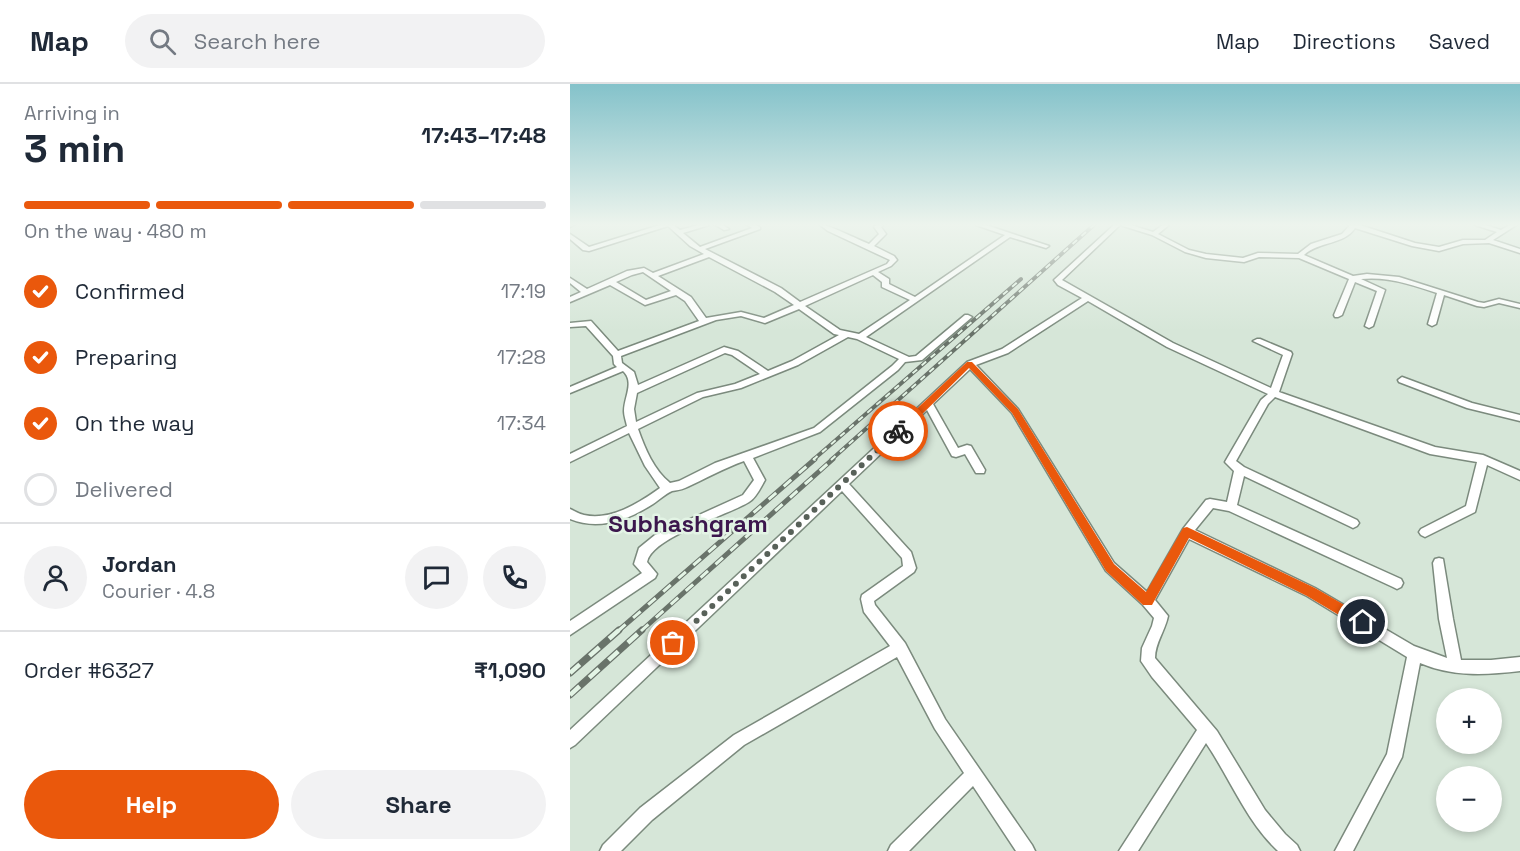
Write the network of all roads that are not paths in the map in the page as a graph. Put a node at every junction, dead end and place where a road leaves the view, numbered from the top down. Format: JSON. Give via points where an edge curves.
{"nodes":[{"id":1,"x":695,"y":260,"type":"edge"},
{"id":2,"x":720,"y":260,"type":"edge"},
{"id":3,"x":894,"y":260,"type":"edge"},
{"id":4,"x":973,"y":260,"type":"edge"},
{"id":5,"x":1080,"y":260,"type":"edge"},
{"id":6,"x":1309,"y":260,"type":"edge"},
{"id":7,"x":873,"y":272,"type":"junction"},
{"id":8,"x":653,"y":276,"type":"junction"},
{"id":9,"x":1353,"y":278,"type":"junction"},
{"id":10,"x":570,"y":280,"type":"edge"},
{"id":11,"x":610,"y":282,"type":"junction"},
{"id":12,"x":586,"y":292,"type":"junction"},
{"id":13,"x":677,"y":292,"type":"junction"},
{"id":14,"x":1440,"y":293,"type":"junction"},
{"id":15,"x":1088,"y":298,"type":"junction"},
{"id":16,"x":570,"y":300,"type":"edge"},
{"id":17,"x":915,"y":300,"type":"junction"},
{"id":18,"x":800,"y":304,"type":"junction"},
{"id":19,"x":1520,"y":306,"type":"edge"},
{"id":20,"x":1338,"y":315,"type":"dead end"},
{"id":21,"x":968,"y":317,"type":"dead end"},
{"id":22,"x":704,"y":322,"type":"junction"},
{"id":23,"x":1432,"y":324,"type":"dead end"},
{"id":24,"x":570,"y":325,"type":"edge"},
{"id":25,"x":1369,"y":326,"type":"dead end"},
{"id":26,"x":845,"y":335,"type":"junction"},
{"id":27,"x":860,"y":337,"type":"junction"},
{"id":28,"x":1257,"y":341,"type":"dead end"},
{"id":29,"x":617,"y":355,"type":"junction"},
{"id":30,"x":904,"y":358,"type":"junction"},
{"id":31,"x":970,"y":364,"type":"junction"},
{"id":32,"x":623,"y":368,"type":"junction"},
{"id":33,"x":767,"y":374,"type":"junction"},
{"id":34,"x":1402,"y":380,"type":"dead end"},
{"id":35,"x":570,"y":390,"type":"edge"},
{"id":36,"x":633,"y":391,"type":"junction"},
{"id":37,"x":1274,"y":393,"type":"junction"},
{"id":38,"x":928,"y":404,"type":"junction"},
{"id":39,"x":1520,"y":418,"type":"edge"},
{"id":40,"x":631,"y":427,"type":"junction"},
{"id":41,"x":747,"y":456,"type":"junction"},
{"id":42,"x":570,"y":458,"type":"edge"},
{"id":43,"x":1483,"y":459,"type":"junction"},
{"id":44,"x":980,"y":470,"type":"dead end"},
{"id":45,"x":1240,"y":470,"type":"junction"},
{"id":46,"x":1520,"y":476,"type":"edge"},
{"id":47,"x":843,"y":484,"type":"junction"},
{"id":48,"x":668,"y":488,"type":"junction"},
{"id":49,"x":1231,"y":507,"type":"junction"},
{"id":50,"x":570,"y":513,"type":"edge"},
{"id":51,"x":1353,"y":523,"type":"dead end"},
{"id":52,"x":1187,"y":532,"type":"junction"},
{"id":53,"x":1425,"y":532,"type":"dead end"},
{"id":54,"x":1439,"y":563,"type":"dead end"},
{"id":55,"x":1397,"y":583,"type":"dead end"},
{"id":56,"x":1148,"y":601,"type":"junction"},
{"id":57,"x":570,"y":629,"type":"edge"},
{"id":58,"x":900,"y":648,"type":"junction"},
{"id":59,"x":1415,"y":653,"type":"junction"},
{"id":60,"x":1520,"y":664,"type":"edge"},
{"id":61,"x":1456,"y":666,"type":"junction"},
{"id":62,"x":1205,"y":730,"type":"junction"},
{"id":63,"x":570,"y":740,"type":"edge"},
{"id":64,"x":974,"y":774,"type":"junction"},
{"id":65,"x":609,"y":851,"type":"edge"},
{"id":66,"x":897,"y":851,"type":"edge"},
{"id":67,"x":1026,"y":851,"type":"edge"},
{"id":68,"x":1128,"y":851,"type":"edge"},
{"id":69,"x":1290,"y":851,"type":"edge"},
{"id":70,"x":1344,"y":851,"type":"edge"}],
"edges":[{"from":1,"to":8,"type":"street"},
{"from":2,"to":18,"type":"street"},
{"from":3,"to":7,"type":"street"},
{"from":4,"to":17,"type":"street"},
{"from":5,"to":15,"type":"street","via":[[1058,280]]},
{"from":6,"to":9,"type":"street"},
{"from":7,"to":17,"type":"street","via":[[886,280],[885,285]]},
{"from":7,"to":18,"type":"street"},
{"from":8,"to":11,"type":"street","via":[[638,271]]},
{"from":8,"to":13,"type":"street"},
{"from":9,"to":14,"type":"street","via":[[1390,278]]},
{"from":9,"to":20,"type":"street"},
{"from":9,"to":25,"type":"street","via":[[1381,290]]},
{"from":10,"to":12,"type":"street"},
{"from":11,"to":12,"type":"street"},
{"from":11,"to":13,"type":"street","via":[[645,303]]},
{"from":12,"to":16,"type":"street"},
{"from":13,"to":22,"type":"street","via":[[688,299]]},
{"from":14,"to":19,"type":"street","via":[[1476,304],[1499,301]]},
{"from":14,"to":23,"type":"street"},
{"from":15,"to":31,"type":"street","via":[[1005,351]]},
{"from":15,"to":37,"type":"street","via":[[1170,345]]},
{"from":17,"to":27,"type":"street"},
{"from":18,"to":22,"type":"street","via":[[765,321],[732,314]]},
{"from":18,"to":26,"type":"street"},
{"from":21,"to":30,"type":"street","via":[[919,358]]},
{"from":22,"to":29,"type":"street"},
{"from":24,"to":29,"type":"street","via":[[588,323]]},
{"from":26,"to":27,"type":"street"},
{"from":26,"to":33,"type":"street"},
{"from":27,"to":30,"type":"street"},
{"from":28,"to":37,"type":"street","via":[[1288,354]]},
{"from":29,"to":32,"type":"street"},
{"from":30,"to":41,"type":"street","via":[[827,424]]},
{"from":31,"to":38,"type":"street"},
{"from":31,"to":56,"type":"street","via":[[1015,411],[1110,567]]},
{"from":32,"to":35,"type":"street"},
{"from":32,"to":36,"type":"street","via":[[633,377]]},
{"from":33,"to":36,"type":"street","via":[[724,350]]},
{"from":33,"to":40,"type":"street","via":[[723,391],[700,395]]},
{"from":34,"to":39,"type":"street","via":[[1470,406]]},
{"from":36,"to":40,"type":"street"},
{"from":37,"to":43,"type":"street","via":[[1434,451]]},
{"from":37,"to":45,"type":"street","via":[[1264,402],[1230,462]]},
{"from":38,"to":44,"type":"street","via":[[956,453],[968,449]]},
{"from":38,"to":47,"type":"street"},
{"from":40,"to":42,"type":"street"},
{"from":40,"to":48,"type":"street","via":[[659,483]]},
{"from":41,"to":48,"type":"street"},
{"from":41,"to":57,"type":"street","via":[[759,480],[747,498],[659,538],[643,552],[640,564],[651,574]]},
{"from":43,"to":46,"type":"street"},
{"from":43,"to":53,"type":"street","via":[[1471,509]]},
{"from":45,"to":49,"type":"street"},
{"from":45,"to":51,"type":"street"},
{"from":47,"to":58,"type":"street","via":[[907,556],[910,568],[867,599],[869,608]]},
{"from":47,"to":63,"type":"street"},
{"from":48,"to":50,"type":"street","via":[[640,507],[616,516],[585,519]]},
{"from":49,"to":52,"type":"street","via":[[1210,503]]},
{"from":49,"to":55,"type":"street"},
{"from":52,"to":56,"type":"street"},
{"from":52,"to":59,"type":"street","via":[[1311,592]]},
{"from":54,"to":61,"type":"street"},
{"from":56,"to":62,"type":"street","via":[[1161,616],[1161,625],[1146,650],[1148,661]]},
{"from":58,"to":64,"type":"street","via":[[940,724]]},
{"from":58,"to":65,"type":"street","via":[[739,740],[646,814]]},
{"from":59,"to":61,"type":"street"},
{"from":59,"to":70,"type":"street","via":[[1394,757]]},
{"from":60,"to":61,"type":"street"},
{"from":62,"to":68,"type":"street"},
{"from":62,"to":69,"type":"street","via":[[1251,805]]},
{"from":64,"to":66,"type":"street"},
{"from":64,"to":67,"type":"street"}]}
